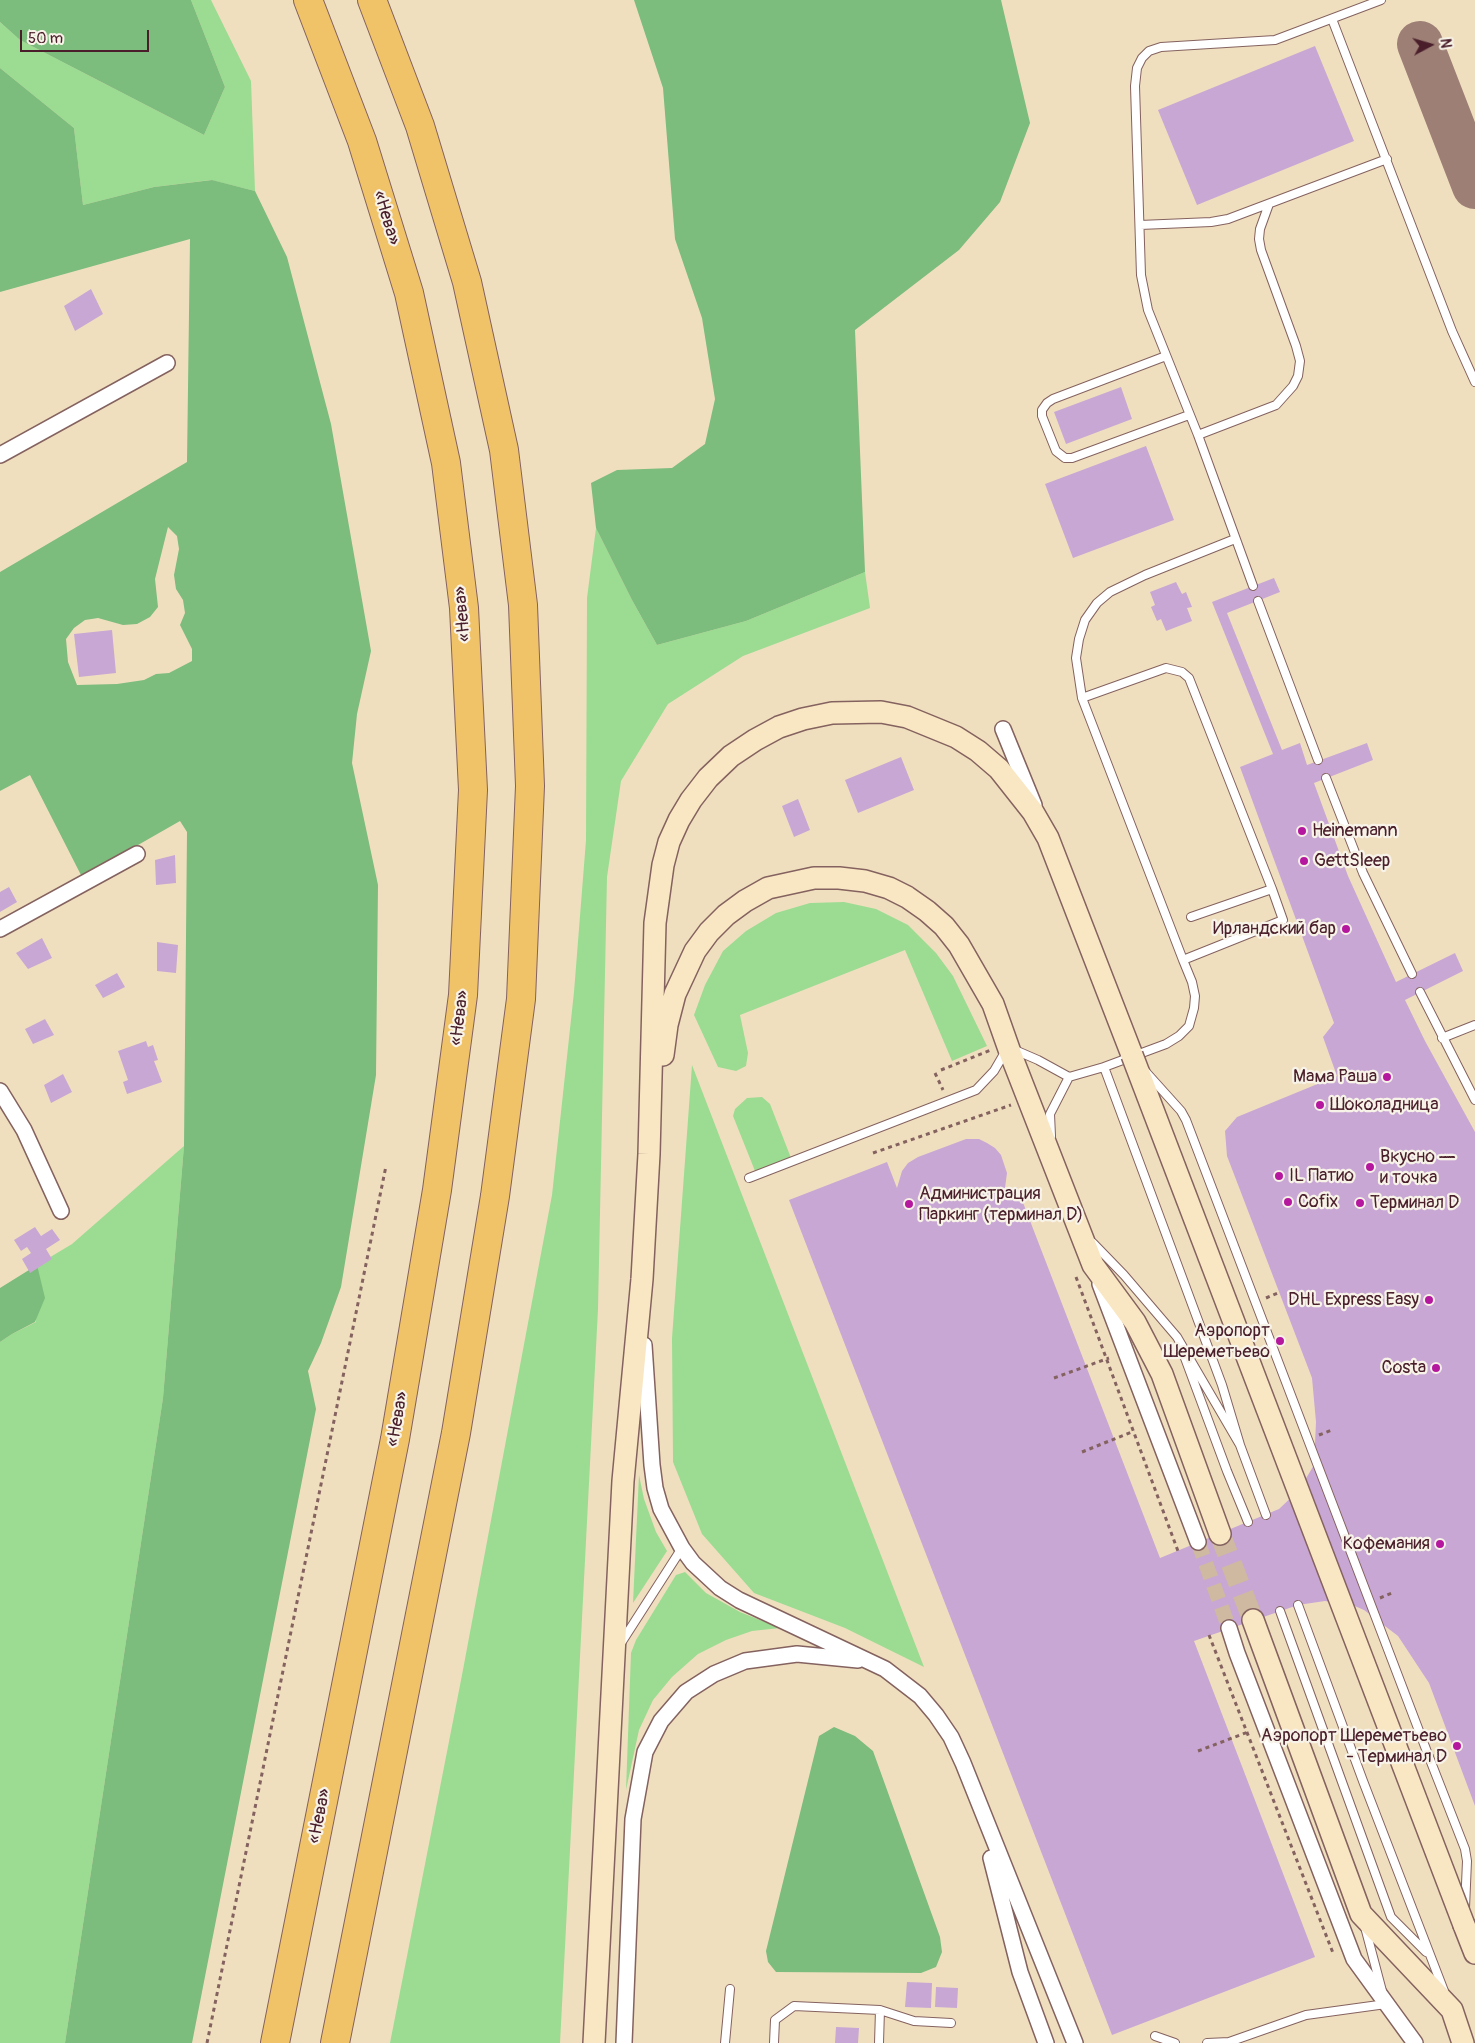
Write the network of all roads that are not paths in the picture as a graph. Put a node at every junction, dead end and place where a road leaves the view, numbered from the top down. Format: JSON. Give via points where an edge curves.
{"nodes":[{"id":1,"x":308,"y":0,"type":"edge"},
{"id":2,"x":372,"y":0,"type":"edge"},
{"id":3,"x":1381,"y":0,"type":"edge"},
{"id":4,"x":1332,"y":19,"type":"junction"},
{"id":5,"x":1387,"y":159,"type":"junction"},
{"id":6,"x":1269,"y":204,"type":"junction"},
{"id":7,"x":1140,"y":225,"type":"junction"},
{"id":8,"x":1166,"y":356,"type":"junction"},
{"id":9,"x":167,"y":363,"type":"dead end"},
{"id":10,"x":1475,"y":382,"type":"edge"},
{"id":11,"x":1189,"y":415,"type":"junction"},
{"id":12,"x":1198,"y":435,"type":"junction"},
{"id":13,"x":0,"y":455,"type":"edge"},
{"id":14,"x":1235,"y":539,"type":"junction"},
{"id":15,"x":1253,"y":586,"type":"dead end"},
{"id":16,"x":1258,"y":601,"type":"dead end"},
{"id":17,"x":1082,"y":698,"type":"junction"},
{"id":18,"x":1003,"y":730,"type":"dead end"},
{"id":19,"x":1318,"y":760,"type":"dead end"},
{"id":20,"x":1326,"y":778,"type":"dead end"},
{"id":21,"x":1048,"y":838,"type":"junction"},
{"id":22,"x":136,"y":854,"type":"dead end"},
{"id":23,"x":1272,"y":889,"type":"junction"},
{"id":24,"x":1191,"y":917,"type":"dead end"},
{"id":25,"x":0,"y":929,"type":"edge"},
{"id":26,"x":1183,"y":960,"type":"junction"},
{"id":27,"x":1412,"y":974,"type":"dead end"},
{"id":28,"x":1420,"y":992,"type":"dead end"},
{"id":29,"x":1475,"y":1025,"type":"edge"},
{"id":30,"x":1442,"y":1038,"type":"junction"},
{"id":31,"x":1008,"y":1045,"type":"junction"},
{"id":32,"x":1104,"y":1067,"type":"junction"},
{"id":33,"x":1069,"y":1077,"type":"junction"},
{"id":34,"x":0,"y":1091,"type":"edge"},
{"id":35,"x":1475,"y":1100,"type":"edge"},
{"id":36,"x":649,"y":1154,"type":"junction"},
{"id":37,"x":1056,"y":1167,"type":"junction"},
{"id":38,"x":749,"y":1178,"type":"dead end"},
{"id":39,"x":60,"y":1211,"type":"dead end"},
{"id":40,"x":1085,"y":1271,"type":"junction"},
{"id":41,"x":642,"y":1278,"type":"junction"},
{"id":42,"x":1177,"y":1337,"type":"junction"},
{"id":43,"x":1240,"y":1446,"type":"junction"},
{"id":44,"x":1266,"y":1515,"type":"dead end"},
{"id":45,"x":1248,"y":1522,"type":"dead end"},
{"id":46,"x":1220,"y":1534,"type":"tunnel mouth"},
{"id":47,"x":1198,"y":1542,"type":"tunnel mouth"},
{"id":48,"x":682,"y":1548,"type":"junction"},
{"id":49,"x":1298,"y":1605,"type":"dead end"},
{"id":50,"x":1280,"y":1611,"type":"dead end"},
{"id":51,"x":1253,"y":1620,"type":"tunnel mouth"},
{"id":52,"x":1229,"y":1628,"type":"tunnel mouth"},
{"id":53,"x":613,"y":1656,"type":"junction"},
{"id":54,"x":870,"y":1662,"type":"junction"},
{"id":55,"x":980,"y":1810,"type":"junction"},
{"id":56,"x":1361,"y":1914,"type":"junction"},
{"id":57,"x":1475,"y":1953,"type":"edge"},
{"id":58,"x":1430,"y":1955,"type":"junction"},
{"id":59,"x":730,"y":1989,"type":"dead end"},
{"id":60,"x":1386,"y":2005,"type":"junction"},
{"id":61,"x":880,"y":2010,"type":"junction"},
{"id":62,"x":1452,"y":2010,"type":"junction"},
{"id":63,"x":951,"y":2023,"type":"dead end"},
{"id":64,"x":1155,"y":2036,"type":"dead end"},
{"id":65,"x":1044,"y":2037,"type":"edge"},
{"id":66,"x":275,"y":2043,"type":"edge"},
{"id":67,"x":335,"y":2043,"type":"edge"},
{"id":68,"x":594,"y":2043,"type":"edge"},
{"id":69,"x":624,"y":2043,"type":"edge"},
{"id":70,"x":725,"y":2043,"type":"edge"},
{"id":71,"x":774,"y":2043,"type":"edge"},
{"id":72,"x":879,"y":2043,"type":"edge"},
{"id":73,"x":1074,"y":2043,"type":"edge"},
{"id":74,"x":1175,"y":2043,"type":"edge"},
{"id":75,"x":1207,"y":2043,"type":"edge"},
{"id":76,"x":1415,"y":2043,"type":"edge"},
{"id":77,"x":1463,"y":2043,"type":"edge"}],
"edges":[{"from":1,"to":66,"type":"highway","name":"«Нева»","via":[[362,140],[409,293],[446,463],[464,608],[473,790],[463,995],[437,1190],[395,1438]]},
{"from":2,"to":67,"type":"highway","via":[[420,126],[467,282],[504,450],[523,605],[530,786],[521,1000],[496,1196],[456,1433]]},
{"from":3,"to":4,"type":"lane"},
{"from":4,"to":5,"type":"lane"},
{"from":4,"to":7,"type":"lane","via":[[1275,40],[1149,50],[1137,68],[1135,86]]},
{"from":5,"to":6,"type":"lane"},
{"from":5,"to":10,"type":"lane","via":[[1447,318]]},
{"from":6,"to":7,"type":"lane","via":[[1228,220]]},
{"from":6,"to":12,"type":"lane","via":[[1259,239],[1300,360],[1298,376],[1276,405]]},
{"from":7,"to":8,"type":"lane","via":[[1141,275],[1148,310]]},
{"from":8,"to":11,"type":"lane"},
{"from":8,"to":11,"type":"lane","via":[[1053,399],[1042,410],[1042,416],[1056,451],[1065,458],[1072,458]]},
{"from":9,"to":13,"type":"street"},
{"from":11,"to":12,"type":"lane"},
{"from":12,"to":14,"type":"lane"},
{"from":14,"to":15,"type":"lane"},
{"from":14,"to":17,"type":"lane","via":[[1145,575],[1110,592],[1096,603],[1085,620],[1076,658]]},
{"from":16,"to":19,"type":"lane"},
{"from":17,"to":23,"type":"lane","via":[[1166,668],[1182,672],[1189,678]]},
{"from":17,"to":26,"type":"lane"},
{"from":18,"to":21,"type":"street"},
{"from":20,"to":27,"type":"lane","via":[[1363,872]]},
{"from":21,"to":36,"type":"street","via":[[1018,790],[999,769],[956,737],[907,717],[855,711],[803,719],[779,727],[731,756],[708,778],[678,820],[669,842],[658,891]]},
{"from":21,"to":57,"type":"street","bridge":true},
{"from":22,"to":25,"type":"street"},
{"from":23,"to":24,"type":"lane"},
{"from":23,"to":26,"type":"lane","via":[[1283,920]]},
{"from":26,"to":32,"type":"lane","via":[[1195,996],[1189,1026],[1166,1044]]},
{"from":28,"to":30,"type":"lane"},
{"from":29,"to":30,"type":"lane"},
{"from":30,"to":35,"type":"lane"},
{"from":31,"to":33,"type":"lane"},
{"from":31,"to":36,"type":"street","via":[[993,1004],[959,945],[944,926],[907,897],[865,881],[840,878],[814,878],[768,888],[720,920],[695,951],[683,973],[667,1024]]},
{"from":31,"to":37,"type":"street"},
{"from":31,"to":38,"type":"lane","via":[[994,1071],[976,1090]]},
{"from":32,"to":33,"type":"lane"},
{"from":32,"to":43,"type":"lane","via":[[1222,1384]]},
{"from":33,"to":37,"type":"lane","via":[[1050,1114]]},
{"from":34,"to":39,"type":"street","via":[[24,1130]]},
{"from":36,"to":41,"type":"street"},
{"from":37,"to":40,"type":"street"},
{"from":37,"to":42,"type":"lane","via":[[1095,1246]]},
{"from":40,"to":46,"type":"street","via":[[1135,1322],[1162,1374]]},
{"from":40,"to":47,"type":"street"},
{"from":41,"to":48,"type":"street","via":[[652,1465],[661,1509]]},
{"from":41,"to":53,"type":"street","via":[[623,1481]]},
{"from":42,"to":43,"type":"lane"},
{"from":42,"to":45,"type":"lane"},
{"from":43,"to":44,"type":"lane"},
{"from":48,"to":53,"type":"lane"},
{"from":48,"to":54,"type":"street","via":[[705,1576],[739,1600]]},
{"from":49,"to":58,"type":"lane"},
{"from":50,"to":58,"type":"lane","via":[[1391,1918]]},
{"from":51,"to":56,"type":"street"},
{"from":52,"to":60,"type":"street","via":[[1354,1959]]},
{"from":53,"to":68,"type":"street"},
{"from":54,"to":55,"type":"street","via":[[902,1681],[936,1715],[951,1737]]},
{"from":54,"to":69,"type":"street","via":[[797,1654],[745,1661],[714,1674],[686,1692],[662,1721],[645,1752],[633,1819]]},
{"from":55,"to":65,"type":"street","via":[[1013,1948]]},
{"from":55,"to":73,"type":"street"},
{"from":56,"to":60,"type":"lane"},
{"from":56,"to":62,"type":"street"},
{"from":58,"to":62,"type":"lane"},
{"from":59,"to":70,"type":"lane"},
{"from":60,"to":75,"type":"lane","via":[[1306,2015],[1229,2042]]},
{"from":60,"to":76,"type":"street"},
{"from":61,"to":63,"type":"lane","via":[[914,2021]]},
{"from":61,"to":71,"type":"lane","via":[[794,2006],[775,2020]]},
{"from":61,"to":72,"type":"lane"},
{"from":62,"to":77,"type":"street"},
{"from":64,"to":74,"type":"lane"}]}
